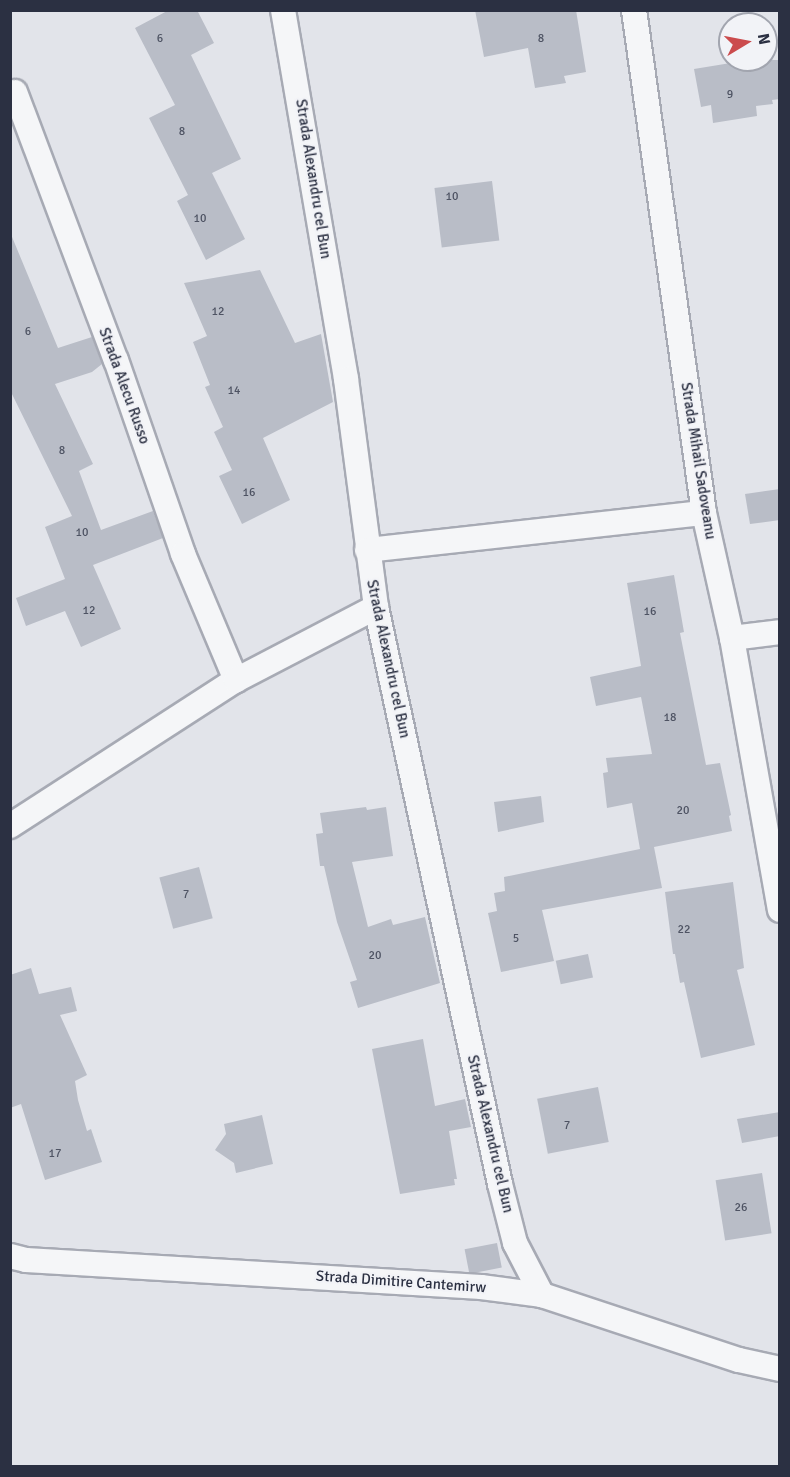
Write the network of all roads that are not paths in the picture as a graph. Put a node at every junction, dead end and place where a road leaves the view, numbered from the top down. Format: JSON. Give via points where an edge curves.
{"nodes":[{"id":1,"x":283,"y":10,"type":"edge"},
{"id":2,"x":634,"y":10,"type":"edge"},
{"id":3,"x":15,"y":92,"type":"dead end"},
{"id":4,"x":704,"y":513,"type":"junction"},
{"id":5,"x":367,"y":550,"type":"junction"},
{"id":6,"x":376,"y":607,"type":"junction"},
{"id":7,"x":780,"y":632,"type":"edge"},
{"id":8,"x":732,"y":638,"type":"junction"},
{"id":9,"x":236,"y":680,"type":"junction"},
{"id":10,"x":10,"y":826,"type":"edge"},
{"id":11,"x":780,"y":910,"type":"edge"},
{"id":12,"x":10,"y":1256,"type":"edge"},
{"id":13,"x":542,"y":1295,"type":"junction"},
{"id":14,"x":780,"y":1370,"type":"edge"}],
"edges":[{"from":1,"to":5,"type":"street","name":"Strada Alexandru cel Bun","via":[[346,379]]},
{"from":2,"to":4,"type":"street","name":"Strada Mihail Sadoveanu"},
{"from":3,"to":9,"type":"street","name":"Strada Alecu Russo","via":[[116,360],[183,554]]},
{"from":4,"to":5,"type":"street"},
{"from":4,"to":8,"type":"street","name":"Strada Mihail Sadoveanu"},
{"from":5,"to":6,"type":"street","name":"Strada Alexandru cel Bun"},
{"from":6,"to":9,"type":"street"},
{"from":6,"to":13,"type":"street","name":"Strada Alexandru cel Bun","via":[[500,1184],[515,1243]]},
{"from":7,"to":8,"type":"street"},
{"from":8,"to":11,"type":"street","name":"Strada Mihail Sadoveanu"},
{"from":9,"to":10,"type":"street"},
{"from":12,"to":13,"type":"street","name":"Strada Dimitire Cantemirw","via":[[481,1287]]},
{"from":13,"to":14,"type":"street","name":"Strada Dimitire Cantemirw"}]}
